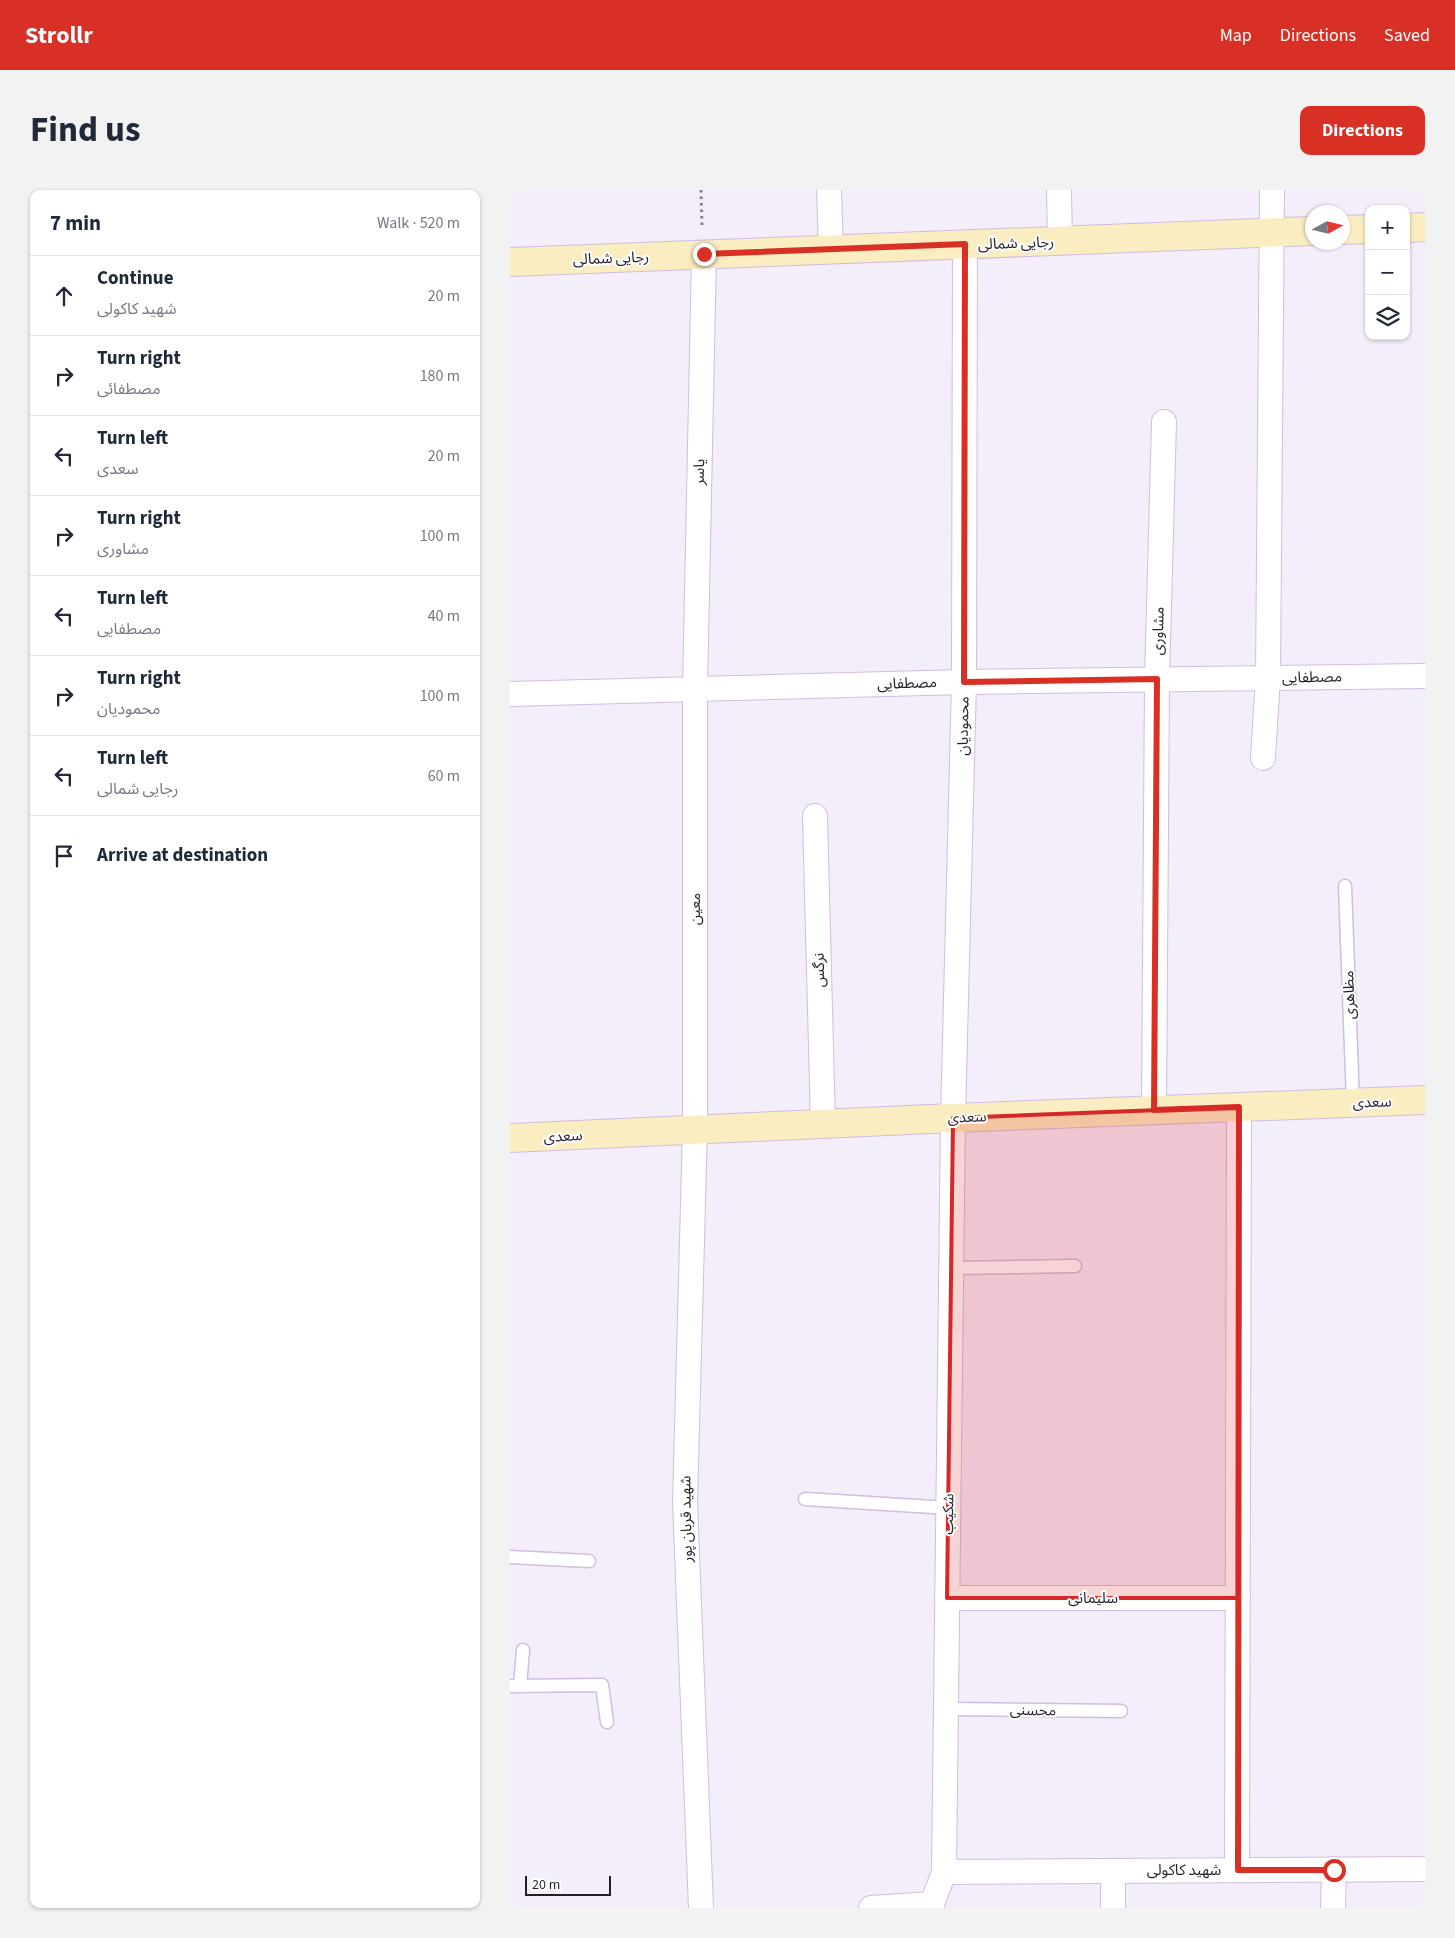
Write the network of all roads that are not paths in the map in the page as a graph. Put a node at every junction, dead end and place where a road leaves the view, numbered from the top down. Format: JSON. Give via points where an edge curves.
{"nodes":[{"id":1,"x":829,"y":190,"type":"edge"},
{"id":2,"x":1059,"y":190,"type":"edge"},
{"id":3,"x":1272,"y":190,"type":"edge"},
{"id":4,"x":1425,"y":227,"type":"edge"},
{"id":5,"x":1410,"y":228,"type":"edge"},
{"id":6,"x":1365,"y":229,"type":"edge"},
{"id":7,"x":1350,"y":230,"type":"edge"},
{"id":8,"x":1305,"y":232,"type":"edge"},
{"id":9,"x":1273,"y":233,"type":"junction"},
{"id":10,"x":1060,"y":241,"type":"junction"},
{"id":11,"x":965,"y":244,"type":"junction"},
{"id":12,"x":830,"y":250,"type":"junction"},
{"id":13,"x":704,"y":254,"type":"junction"},
{"id":14,"x":510,"y":262,"type":"edge"},
{"id":15,"x":1164,"y":422,"type":"dead end"},
{"id":16,"x":1425,"y":676,"type":"edge"},
{"id":17,"x":1268,"y":678,"type":"junction"},
{"id":18,"x":1157,"y":679,"type":"junction"},
{"id":19,"x":964,"y":682,"type":"junction"},
{"id":20,"x":695,"y":689,"type":"junction"},
{"id":21,"x":510,"y":694,"type":"edge"},
{"id":22,"x":1263,"y":758,"type":"dead end"},
{"id":23,"x":815,"y":816,"type":"dead end"},
{"id":24,"x":1345,"y":886,"type":"dead end"},
{"id":25,"x":1425,"y":1100,"type":"edge"},
{"id":26,"x":1353,"y":1103,"type":"junction"},
{"id":27,"x":1239,"y":1107,"type":"junction"},
{"id":28,"x":1154,"y":1110,"type":"junction"},
{"id":29,"x":954,"y":1118,"type":"junction"},
{"id":30,"x":823,"y":1124,"type":"junction"},
{"id":31,"x":694,"y":1130,"type":"junction"},
{"id":32,"x":510,"y":1138,"type":"edge"},
{"id":33,"x":1075,"y":1266,"type":"dead end"},
{"id":34,"x":952,"y":1268,"type":"junction"},
{"id":35,"x":805,"y":1499,"type":"dead end"},
{"id":36,"x":949,"y":1508,"type":"junction"},
{"id":37,"x":510,"y":1557,"type":"edge"},
{"id":38,"x":589,"y":1560,"type":"dead end"},
{"id":39,"x":947,"y":1598,"type":"junction"},
{"id":40,"x":1238,"y":1598,"type":"junction"},
{"id":41,"x":524,"y":1650,"type":"dead end"},
{"id":42,"x":515,"y":1686,"type":"edge"},
{"id":43,"x":946,"y":1709,"type":"junction"},
{"id":44,"x":1121,"y":1711,"type":"dead end"},
{"id":45,"x":607,"y":1722,"type":"dead end"},
{"id":46,"x":1425,"y":1869,"type":"edge"},
{"id":47,"x":1238,"y":1870,"type":"junction"},
{"id":48,"x":1334,"y":1870,"type":"junction"},
{"id":49,"x":1113,"y":1871,"type":"junction"},
{"id":50,"x":944,"y":1872,"type":"junction"},
{"id":51,"x":932,"y":1906,"type":"edge"},
{"id":52,"x":701,"y":1908,"type":"edge"},
{"id":53,"x":871,"y":1908,"type":"edge"},
{"id":54,"x":1113,"y":1908,"type":"edge"},
{"id":55,"x":1334,"y":1908,"type":"edge"}],
"edges":[{"from":1,"to":12,"type":"street"},
{"from":2,"to":10,"type":"street"},
{"from":3,"to":9,"type":"street"},
{"from":4,"to":5,"type":"street"},
{"from":6,"to":7,"type":"street"},
{"from":8,"to":9,"type":"street","name":"رجایی شمالی"},
{"from":9,"to":10,"type":"street","name":"رجایی شمالی"},
{"from":9,"to":17,"type":"street"},
{"from":10,"to":11,"type":"street","name":"رجایی شمالی"},
{"from":11,"to":12,"type":"street","name":"رجایی شمالی"},
{"from":11,"to":19,"type":"street","name":"محمودیان"},
{"from":12,"to":13,"type":"street","name":"رجایی شمالی"},
{"from":13,"to":14,"type":"street","name":"رجایی شمالی"},
{"from":13,"to":20,"type":"street","name":"یاسر"},
{"from":15,"to":18,"type":"street","name":"مشاوری"},
{"from":16,"to":17,"type":"street","name":"مصطفایی"},
{"from":17,"to":18,"type":"street","name":"مصطفایی"},
{"from":17,"to":22,"type":"street"},
{"from":18,"to":19,"type":"street","name":"مصطفایی"},
{"from":18,"to":28,"type":"street","name":"مشاوری"},
{"from":19,"to":20,"type":"street","name":"مصطفایی"},
{"from":19,"to":29,"type":"street","name":"محمودیان"},
{"from":20,"to":21,"type":"street","name":"مصطفایی"},
{"from":20,"to":31,"type":"street","name":"معین"},
{"from":23,"to":30,"type":"street","name":"نرگس"},
{"from":24,"to":26,"type":"lane","name":"مظاهری"},
{"from":25,"to":26,"type":"street","name":"سعدی"},
{"from":26,"to":27,"type":"street","name":"سعدی"},
{"from":27,"to":28,"type":"street","name":"سعدی"},
{"from":27,"to":40,"type":"street"},
{"from":28,"to":29,"type":"street","name":"سعدی"},
{"from":29,"to":30,"type":"street","name":"سعدی"},
{"from":29,"to":34,"type":"street","name":"شکیب"},
{"from":30,"to":31,"type":"street","name":"سعدی"},
{"from":31,"to":32,"type":"street","name":"سعدی"},
{"from":31,"to":52,"type":"street","name":"شهید قربان پور","via":[[685,1502]]},
{"from":33,"to":34,"type":"lane"},
{"from":34,"to":36,"type":"street","name":"شکیب"},
{"from":35,"to":36,"type":"lane"},
{"from":36,"to":39,"type":"street","name":"شکیب"},
{"from":37,"to":38,"type":"lane"},
{"from":39,"to":40,"type":"street","name":"سلیمانی"},
{"from":39,"to":43,"type":"street","name":"شکیب"},
{"from":40,"to":47,"type":"street"},
{"from":41,"to":42,"type":"lane"},
{"from":42,"to":45,"type":"lane","via":[[602,1685]]},
{"from":43,"to":44,"type":"lane","name":"محسنی"},
{"from":43,"to":50,"type":"street","name":"شکیب"},
{"from":46,"to":48,"type":"street","name":"شهید کاکولی"},
{"from":47,"to":48,"type":"street","name":"شهید کاکولی"},
{"from":47,"to":49,"type":"street","name":"شهید کاکولی"},
{"from":48,"to":55,"type":"street"},
{"from":49,"to":50,"type":"street","name":"شهید کاکولی"},
{"from":49,"to":54,"type":"street"},
{"from":50,"to":51,"type":"street","name":"شکیب"},
{"from":51,"to":53,"type":"street"}]}
